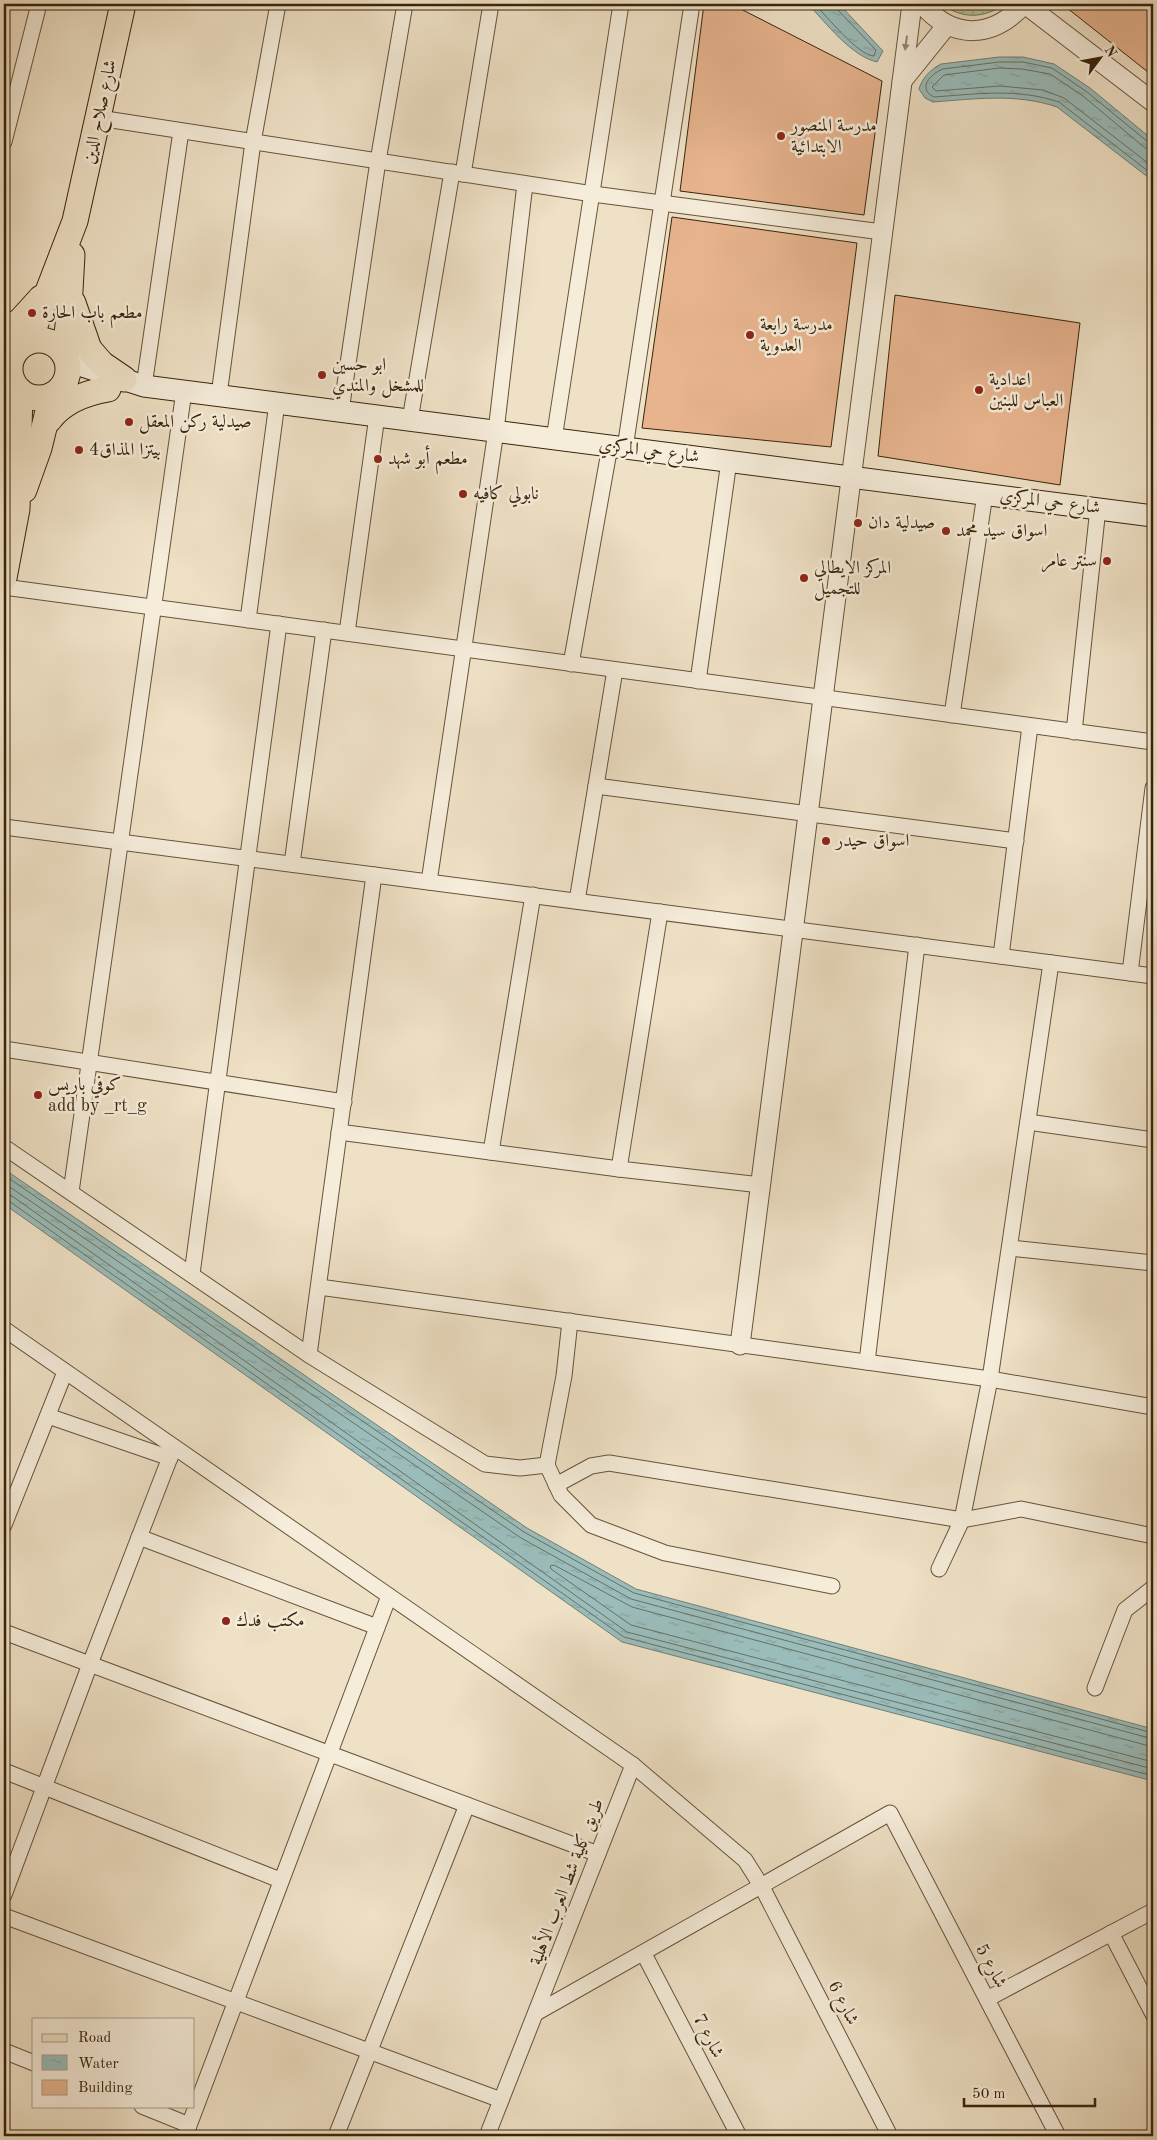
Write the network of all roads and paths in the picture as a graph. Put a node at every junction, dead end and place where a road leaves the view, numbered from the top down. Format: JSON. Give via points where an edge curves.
{"nodes":[{"id":1,"x":39,"y":4,"type":"edge"},
{"id":2,"x":123,"y":4,"type":"edge"},
{"id":3,"x":278,"y":4,"type":"edge"},
{"id":4,"x":405,"y":4,"type":"edge"},
{"id":5,"x":491,"y":4,"type":"edge"},
{"id":6,"x":621,"y":4,"type":"edge"},
{"id":7,"x":692,"y":4,"type":"edge"},
{"id":8,"x":912,"y":4,"type":"edge"},
{"id":9,"x":922,"y":4,"type":"edge"},
{"id":10,"x":1024,"y":4,"type":"edge"},
{"id":11,"x":947,"y":25,"type":"junction"},
{"id":12,"x":901,"y":82,"type":"junction"},
{"id":13,"x":1153,"y":102,"type":"edge"},
{"id":14,"x":99,"y":118,"type":"junction"},
{"id":15,"x":181,"y":130,"type":"junction"},
{"id":16,"x":4,"y":142,"type":"edge"},
{"id":17,"x":253,"y":142,"type":"junction"},
{"id":18,"x":378,"y":161,"type":"junction"},
{"id":19,"x":457,"y":173,"type":"junction"},
{"id":20,"x":525,"y":184,"type":"junction"},
{"id":21,"x":593,"y":194,"type":"junction"},
{"id":22,"x":662,"y":203,"type":"junction"},
{"id":23,"x":882,"y":232,"type":"junction"},
{"id":24,"x":61,"y":288,"type":"junction"},
{"id":25,"x":4,"y":334,"type":"edge"},
{"id":26,"x":20,"y":343,"type":"edge"},
{"id":27,"x":66,"y":358,"type":"junction"},
{"id":28,"x":125,"y":385,"type":"junction"},
{"id":29,"x":12,"y":390,"type":"edge"},
{"id":30,"x":184,"y":391,"type":"junction"},
{"id":31,"x":57,"y":392,"type":"junction"},
{"id":32,"x":219,"y":395,"type":"junction"},
{"id":33,"x":277,"y":403,"type":"junction"},
{"id":34,"x":341,"y":411,"type":"junction"},
{"id":35,"x":377,"y":416,"type":"junction"},
{"id":36,"x":4,"y":417,"type":"edge"},
{"id":37,"x":410,"y":420,"type":"junction"},
{"id":38,"x":45,"y":426,"type":"junction"},
{"id":39,"x":496,"y":431,"type":"junction"},
{"id":40,"x":554,"y":439,"type":"junction"},
{"id":41,"x":19,"y":443,"type":"junction"},
{"id":42,"x":617,"y":447,"type":"junction"},
{"id":43,"x":729,"y":461,"type":"junction"},
{"id":44,"x":851,"y":477,"type":"junction"},
{"id":45,"x":985,"y":494,"type":"junction"},
{"id":46,"x":1098,"y":508,"type":"junction"},
{"id":47,"x":17,"y":509,"type":"junction"},
{"id":48,"x":1153,"y":516,"type":"edge"},
{"id":49,"x":4,"y":578,"type":"edge"},
{"id":50,"x":4,"y":587,"type":"edge"},
{"id":51,"x":154,"y":607,"type":"junction"},
{"id":52,"x":248,"y":620,"type":"junction"},
{"id":53,"x":279,"y":624,"type":"junction"},
{"id":54,"x":324,"y":630,"type":"junction"},
{"id":55,"x":347,"y":633,"type":"junction"},
{"id":56,"x":462,"y":649,"type":"junction"},
{"id":57,"x":571,"y":664,"type":"junction"},
{"id":58,"x":615,"y":670,"type":"junction"},
{"id":59,"x":698,"y":681,"type":"junction"},
{"id":60,"x":823,"y":698,"type":"junction"},
{"id":61,"x":952,"y":715,"type":"junction"},
{"id":62,"x":1030,"y":726,"type":"junction"},
{"id":63,"x":1074,"y":732,"type":"junction"},
{"id":64,"x":1153,"y":742,"type":"edge"},
{"id":65,"x":596,"y":786,"type":"junction"},
{"id":66,"x":1153,"y":788,"type":"edge"},
{"id":67,"x":808,"y":814,"type":"junction"},
{"id":68,"x":4,"y":826,"type":"edge"},
{"id":69,"x":1016,"y":841,"type":"junction"},
{"id":70,"x":121,"y":842,"type":"junction"},
{"id":71,"x":248,"y":859,"type":"junction"},
{"id":72,"x":292,"y":864,"type":"junction"},
{"id":73,"x":374,"y":875,"type":"junction"},
{"id":74,"x":429,"y":882,"type":"junction"},
{"id":75,"x":532,"y":895,"type":"junction"},
{"id":76,"x":577,"y":901,"type":"junction"},
{"id":77,"x":660,"y":912,"type":"junction"},
{"id":78,"x":793,"y":929,"type":"junction"},
{"id":79,"x":917,"y":945,"type":"junction"},
{"id":80,"x":1001,"y":956,"type":"junction"},
{"id":81,"x":1052,"y":963,"type":"junction"},
{"id":82,"x":1130,"y":973,"type":"junction"},
{"id":83,"x":1153,"y":976,"type":"edge"},
{"id":84,"x":4,"y":1049,"type":"edge"},
{"id":85,"x":90,"y":1063,"type":"junction"},
{"id":86,"x":218,"y":1082,"type":"junction"},
{"id":87,"x":344,"y":1102,"type":"junction"},
{"id":88,"x":1028,"y":1122,"type":"junction"},
{"id":89,"x":339,"y":1132,"type":"junction"},
{"id":90,"x":1153,"y":1140,"type":"edge"},
{"id":91,"x":4,"y":1147,"type":"edge"},
{"id":92,"x":491,"y":1152,"type":"junction"},
{"id":93,"x":619,"y":1169,"type":"junction"},
{"id":94,"x":761,"y":1184,"type":"junction"},
{"id":95,"x":72,"y":1192,"type":"junction"},
{"id":96,"x":1010,"y":1248,"type":"junction"},
{"id":97,"x":1153,"y":1263,"type":"edge"},
{"id":98,"x":192,"y":1274,"type":"junction"},
{"id":99,"x":319,"y":1286,"type":"junction"},
{"id":100,"x":570,"y":1321,"type":"junction"},
{"id":101,"x":4,"y":1329,"type":"edge"},
{"id":102,"x":740,"y":1345,"type":"junction"},
{"id":103,"x":309,"y":1355,"type":"junction"},
{"id":104,"x":867,"y":1362,"type":"junction"},
{"id":105,"x":66,"y":1372,"type":"junction"},
{"id":106,"x":990,"y":1379,"type":"junction"},
{"id":107,"x":1153,"y":1407,"type":"edge"},
{"id":108,"x":48,"y":1416,"type":"junction"},
{"id":109,"x":172,"y":1453,"type":"junction"},
{"id":110,"x":547,"y":1465,"type":"junction"},
{"id":111,"x":556,"y":1484,"type":"junction"},
{"id":112,"x":962,"y":1520,"type":"junction"},
{"id":113,"x":4,"y":1525,"type":"edge"},
{"id":114,"x":1153,"y":1536,"type":"edge"},
{"id":115,"x":139,"y":1537,"type":"junction"},
{"id":116,"x":939,"y":1569,"type":"dead end"},
{"id":117,"x":832,"y":1586,"type":"dead end"},
{"id":118,"x":1153,"y":1588,"type":"edge"},
{"id":119,"x":389,"y":1596,"type":"junction"},
{"id":120,"x":377,"y":1627,"type":"junction"},
{"id":121,"x":4,"y":1632,"type":"edge"},
{"id":122,"x":90,"y":1664,"type":"junction"},
{"id":123,"x":1095,"y":1688,"type":"dead end"},
{"id":124,"x":328,"y":1753,"type":"junction"},
{"id":125,"x":633,"y":1765,"type":"junction"},
{"id":126,"x":4,"y":1772,"type":"edge"},
{"id":127,"x":44,"y":1786,"type":"junction"},
{"id":128,"x":466,"y":1805,"type":"junction"},
{"id":129,"x":598,"y":1854,"type":"junction"},
{"id":130,"x":280,"y":1880,"type":"junction"},
{"id":131,"x":762,"y":1887,"type":"junction"},
{"id":132,"x":4,"y":1895,"type":"edge"},
{"id":133,"x":1153,"y":1911,"type":"edge"},
{"id":134,"x":4,"y":1916,"type":"edge"},
{"id":135,"x":1111,"y":1933,"type":"junction"},
{"id":136,"x":644,"y":1954,"type":"junction"},
{"id":137,"x":987,"y":1999,"type":"junction"},
{"id":138,"x":234,"y":2002,"type":"junction"},
{"id":139,"x":536,"y":2013,"type":"junction"},
{"id":140,"x":1153,"y":2014,"type":"edge"},
{"id":141,"x":4,"y":2051,"type":"edge"},
{"id":142,"x":369,"y":2051,"type":"junction"},
{"id":143,"x":32,"y":2062,"type":"edge"},
{"id":144,"x":501,"y":2100,"type":"junction"},
{"id":145,"x":146,"y":2108,"type":"edge"},
{"id":146,"x":187,"y":2130,"type":"edge"},
{"id":147,"x":336,"y":2136,"type":"edge"},
{"id":148,"x":487,"y":2136,"type":"edge"},
{"id":149,"x":739,"y":2136,"type":"edge"},
{"id":150,"x":890,"y":2136,"type":"edge"},
{"id":151,"x":1058,"y":2136,"type":"edge"}],
"edges":[{"from":1,"to":16,"type":"street"},
{"from":2,"to":14,"type":"main road","name":"شارع صلاح الدين"},
{"from":3,"to":17,"type":"street"},
{"from":4,"to":18,"type":"street"},
{"from":5,"to":19,"type":"street"},
{"from":6,"to":21,"type":"street"},
{"from":7,"to":22,"type":"street"},
{"from":8,"to":12,"type":"street","one_way":true},
{"from":9,"to":11,"type":"street"},
{"from":10,"to":11,"type":"street","via":[[998,26],[964,30]]},
{"from":10,"to":13,"type":"street"},
{"from":11,"to":12,"type":"street"},
{"from":12,"to":23,"type":"street"},
{"from":14,"to":15,"type":"street"},
{"from":14,"to":24,"type":"main road","name":"شارع صلاح الدين"},
{"from":15,"to":17,"type":"street"},
{"from":15,"to":28,"type":"street"},
{"from":17,"to":18,"type":"street"},
{"from":17,"to":32,"type":"street"},
{"from":18,"to":19,"type":"street"},
{"from":18,"to":34,"type":"street"},
{"from":19,"to":20,"type":"street"},
{"from":19,"to":37,"type":"street"},
{"from":20,"to":21,"type":"street"},
{"from":20,"to":39,"type":"street"},
{"from":21,"to":22,"type":"street"},
{"from":21,"to":40,"type":"street"},
{"from":22,"to":23,"type":"street"},
{"from":22,"to":42,"type":"street"},
{"from":23,"to":44,"type":"street"},
{"from":24,"to":25,"type":"main road"},
{"from":24,"to":26,"type":"main road","name":"شارع صلاح الدين"},
{"from":24,"to":27,"type":"main road","name":"شارع صلاح الدين","via":[[68,326]]},
{"from":24,"to":28,"type":"main road","via":[[89,349]]},
{"from":26,"to":27,"type":"main road","via":[[45,340],[59,348]]},
{"from":26,"to":29,"type":"main road","via":[[9,369],[14,385]]},
{"from":27,"to":28,"type":"main road","name":"شارع حي المركزي"},
{"from":27,"to":31,"type":"main road","via":[[68,376]]},
{"from":28,"to":30,"type":"main road","name":"شارع حي المركزي"},
{"from":28,"to":31,"type":"main road","name":"شارع حي المركزي"},
{"from":28,"to":38,"type":"main road","via":[[72,400]]},
{"from":29,"to":31,"type":"main road","via":[[36,398]]},
{"from":29,"to":41,"type":"main road"},
{"from":30,"to":32,"type":"main road","name":"شارع حي المركزي"},
{"from":30,"to":51,"type":"street"},
{"from":31,"to":38,"type":"main road"},
{"from":32,"to":33,"type":"main road","name":"شارع حي المركزي"},
{"from":33,"to":34,"type":"main road","name":"شارع حي المركزي"},
{"from":33,"to":52,"type":"street"},
{"from":34,"to":35,"type":"main road","name":"شارع حي المركزي"},
{"from":35,"to":37,"type":"main road","name":"شارع حي المركزي"},
{"from":35,"to":55,"type":"street"},
{"from":36,"to":41,"type":"main road"},
{"from":37,"to":39,"type":"main road","name":"شارع حي المركزي"},
{"from":38,"to":47,"type":"main road"},
{"from":39,"to":40,"type":"main road","name":"شارع حي المركزي"},
{"from":39,"to":56,"type":"street"},
{"from":40,"to":42,"type":"main road","name":"شارع حي المركزي"},
{"from":41,"to":47,"type":"main road"},
{"from":42,"to":43,"type":"main road","name":"شارع حي المركزي"},
{"from":42,"to":57,"type":"street"},
{"from":43,"to":44,"type":"main road","name":"شارع حي المركزي"},
{"from":43,"to":59,"type":"street"},
{"from":44,"to":45,"type":"main road","name":"شارع حي المركزي"},
{"from":44,"to":60,"type":"street"},
{"from":45,"to":46,"type":"main road","name":"شارع حي المركزي"},
{"from":45,"to":61,"type":"street"},
{"from":46,"to":48,"type":"main road","name":"شارع حي المركزي"},
{"from":46,"to":63,"type":"street"},
{"from":47,"to":49,"type":"main road"},
{"from":50,"to":51,"type":"street"},
{"from":51,"to":52,"type":"street"},
{"from":51,"to":70,"type":"street"},
{"from":52,"to":53,"type":"street"},
{"from":53,"to":54,"type":"street"},
{"from":53,"to":71,"type":"street"},
{"from":54,"to":55,"type":"street"},
{"from":54,"to":72,"type":"street"},
{"from":55,"to":56,"type":"street"},
{"from":56,"to":57,"type":"street"},
{"from":56,"to":74,"type":"street"},
{"from":57,"to":58,"type":"street"},
{"from":58,"to":59,"type":"street"},
{"from":58,"to":65,"type":"street"},
{"from":59,"to":60,"type":"street"},
{"from":60,"to":61,"type":"street"},
{"from":60,"to":67,"type":"street"},
{"from":61,"to":62,"type":"street"},
{"from":62,"to":63,"type":"street"},
{"from":62,"to":69,"type":"street"},
{"from":63,"to":64,"type":"street"},
{"from":65,"to":67,"type":"street"},
{"from":65,"to":76,"type":"street"},
{"from":66,"to":82,"type":"street"},
{"from":67,"to":69,"type":"street"},
{"from":67,"to":78,"type":"street"},
{"from":68,"to":70,"type":"street"},
{"from":69,"to":80,"type":"street"},
{"from":70,"to":71,"type":"street"},
{"from":70,"to":85,"type":"street"},
{"from":71,"to":72,"type":"street"},
{"from":71,"to":86,"type":"street"},
{"from":72,"to":73,"type":"street"},
{"from":73,"to":74,"type":"street"},
{"from":73,"to":87,"type":"street"},
{"from":74,"to":75,"type":"street"},
{"from":75,"to":76,"type":"street"},
{"from":75,"to":92,"type":"street"},
{"from":76,"to":77,"type":"street"},
{"from":77,"to":78,"type":"street"},
{"from":77,"to":93,"type":"street"},
{"from":78,"to":79,"type":"street"},
{"from":78,"to":94,"type":"street"},
{"from":79,"to":80,"type":"street"},
{"from":79,"to":104,"type":"street"},
{"from":80,"to":81,"type":"street"},
{"from":81,"to":82,"type":"street"},
{"from":81,"to":88,"type":"street"},
{"from":82,"to":83,"type":"street"},
{"from":84,"to":85,"type":"street"},
{"from":85,"to":86,"type":"street"},
{"from":85,"to":95,"type":"street"},
{"from":86,"to":87,"type":"street"},
{"from":86,"to":98,"type":"street"},
{"from":87,"to":89,"type":"street"},
{"from":88,"to":90,"type":"street"},
{"from":88,"to":96,"type":"street"},
{"from":89,"to":92,"type":"street"},
{"from":89,"to":99,"type":"street"},
{"from":91,"to":95,"type":"street"},
{"from":92,"to":93,"type":"street"},
{"from":93,"to":94,"type":"street"},
{"from":94,"to":102,"type":"street"},
{"from":95,"to":98,"type":"street"},
{"from":96,"to":97,"type":"street"},
{"from":96,"to":106,"type":"street"},
{"from":98,"to":103,"type":"street"},
{"from":99,"to":100,"type":"street"},
{"from":99,"to":103,"type":"street"},
{"from":100,"to":102,"type":"street"},
{"from":100,"to":110,"type":"street","via":[[564,1376]]},
{"from":101,"to":105,"type":"street","name":"شارع 6"},
{"from":102,"to":104,"type":"street"},
{"from":103,"to":110,"type":"street","via":[[485,1464],[520,1468]]},
{"from":104,"to":106,"type":"street"},
{"from":105,"to":108,"type":"street"},
{"from":105,"to":109,"type":"street","name":"شارع 6"},
{"from":106,"to":107,"type":"street"},
{"from":106,"to":112,"type":"street"},
{"from":108,"to":109,"type":"street"},
{"from":108,"to":113,"type":"street"},
{"from":109,"to":115,"type":"street"},
{"from":109,"to":119,"type":"street","name":"شارع 6"},
{"from":110,"to":111,"type":"street"},
{"from":111,"to":112,"type":"street","via":[[591,1466],[609,1463]]},
{"from":111,"to":117,"type":"street","via":[[561,1495],[591,1525],[665,1553]]},
{"from":112,"to":114,"type":"street","via":[[1021,1509]]},
{"from":112,"to":116,"type":"street"},
{"from":115,"to":120,"type":"street"},
{"from":115,"to":122,"type":"street"},
{"from":118,"to":123,"type":"street","via":[[1126,1610]]},
{"from":119,"to":120,"type":"street"},
{"from":119,"to":125,"type":"street","name":"شارع 6"},
{"from":120,"to":124,"type":"street"},
{"from":121,"to":122,"type":"street"},
{"from":122,"to":124,"type":"street"},
{"from":122,"to":127,"type":"street"},
{"from":124,"to":128,"type":"street"},
{"from":124,"to":130,"type":"street"},
{"from":125,"to":129,"type":"street","name":"طريق كلية شط العرب الأهلية"},
{"from":125,"to":131,"type":"street","name":"شارع 6","via":[[745,1860]]},
{"from":126,"to":127,"type":"street"},
{"from":127,"to":130,"type":"street"},
{"from":127,"to":132,"type":"street"},
{"from":128,"to":129,"type":"street"},
{"from":128,"to":142,"type":"street"},
{"from":129,"to":139,"type":"street","name":"طريق كلية شط العرب الأهلية"},
{"from":130,"to":138,"type":"street"},
{"from":131,"to":136,"type":"street"},
{"from":131,"to":137,"type":"street","name":"شارع 5","via":[[890,1813]]},
{"from":131,"to":150,"type":"street","name":"شارع 6"},
{"from":133,"to":135,"type":"street"},
{"from":134,"to":138,"type":"street"},
{"from":135,"to":137,"type":"street"},
{"from":135,"to":140,"type":"street"},
{"from":136,"to":139,"type":"street"},
{"from":136,"to":149,"type":"street","name":"شارع 7"},
{"from":137,"to":151,"type":"street","name":"شارع 5"},
{"from":138,"to":142,"type":"street"},
{"from":138,"to":146,"type":"street"},
{"from":139,"to":144,"type":"street","name":"طريق كلية شط العرب الأهلية"},
{"from":141,"to":143,"type":"street"},
{"from":142,"to":144,"type":"street"},
{"from":142,"to":147,"type":"street"},
{"from":144,"to":148,"type":"street","name":"طريق كلية شط العرب الأهلية"},
{"from":145,"to":146,"type":"street"}]}
